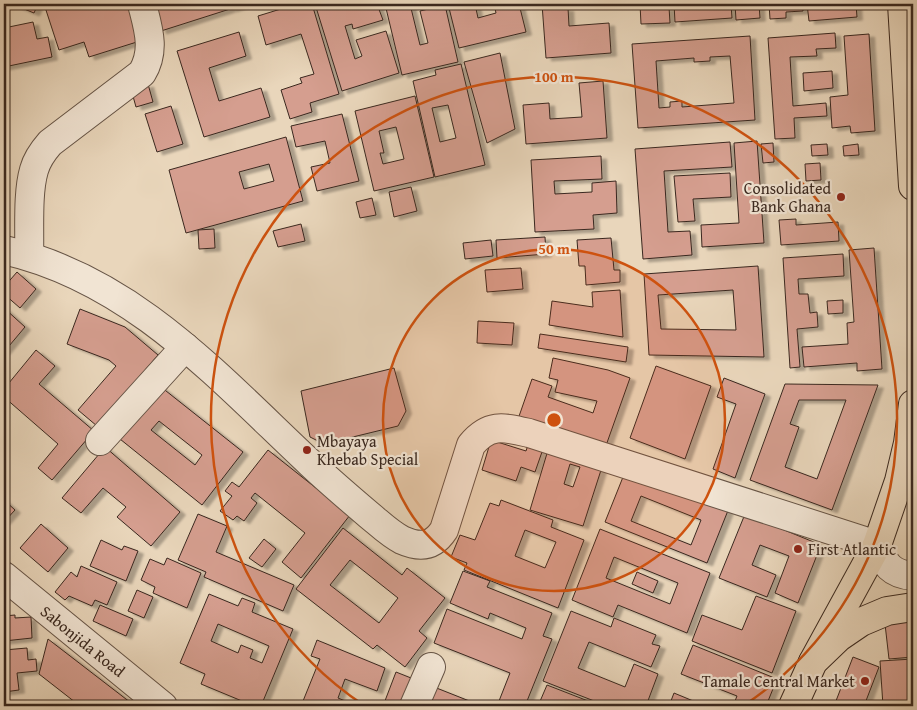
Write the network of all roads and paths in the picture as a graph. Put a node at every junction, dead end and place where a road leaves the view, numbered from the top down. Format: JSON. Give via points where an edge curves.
{"nodes":[{"id":1,"x":142,"y":4,"type":"edge"},
{"id":2,"x":902,"y":4,"type":"edge"},
{"id":3,"x":913,"y":186,"type":"edge"},
{"id":4,"x":16,"y":253,"type":"edge"},
{"id":5,"x":185,"y":347,"type":"junction"},
{"id":6,"x":913,"y":404,"type":"edge"},
{"id":7,"x":100,"y":440,"type":"dead end"},
{"id":8,"x":877,"y":545,"type":"junction"},
{"id":9,"x":4,"y":576,"type":"edge"},
{"id":10,"x":913,"y":576,"type":"edge"},
{"id":11,"x":913,"y":606,"type":"edge"},
{"id":12,"x":813,"y":662,"type":"junction"},
{"id":13,"x":431,"y":667,"type":"dead end"},
{"id":14,"x":163,"y":706,"type":"edge"},
{"id":15,"x":414,"y":706,"type":"edge"},
{"id":16,"x":793,"y":706,"type":"edge"}],
"edges":[{"from":1,"to":4,"type":"street","via":[[151,50],[148,64],[142,73],[50,143],[41,154],[34,169]]},
{"from":2,"to":3,"type":"main road"},
{"from":4,"to":5,"type":"street","via":[[58,266],[115,295]]},
{"from":5,"to":7,"type":"street"},
{"from":5,"to":8,"type":"street","via":[[341,492],[390,533],[414,545],[427,545],[438,539],[444,530],[471,445],[480,434],[494,428],[529,433]]},
{"from":6,"to":8,"type":"main road","via":[[899,481]]},
{"from":8,"to":10,"type":"street","via":[[890,569]]},
{"from":8,"to":12,"type":"main road"},
{"from":9,"to":14,"type":"street","name":"Sabonjida Road"},
{"from":11,"to":12,"type":"main road","via":[[887,611],[861,622]]},
{"from":12,"to":16,"type":"main road"},
{"from":13,"to":15,"type":"street"}]}
